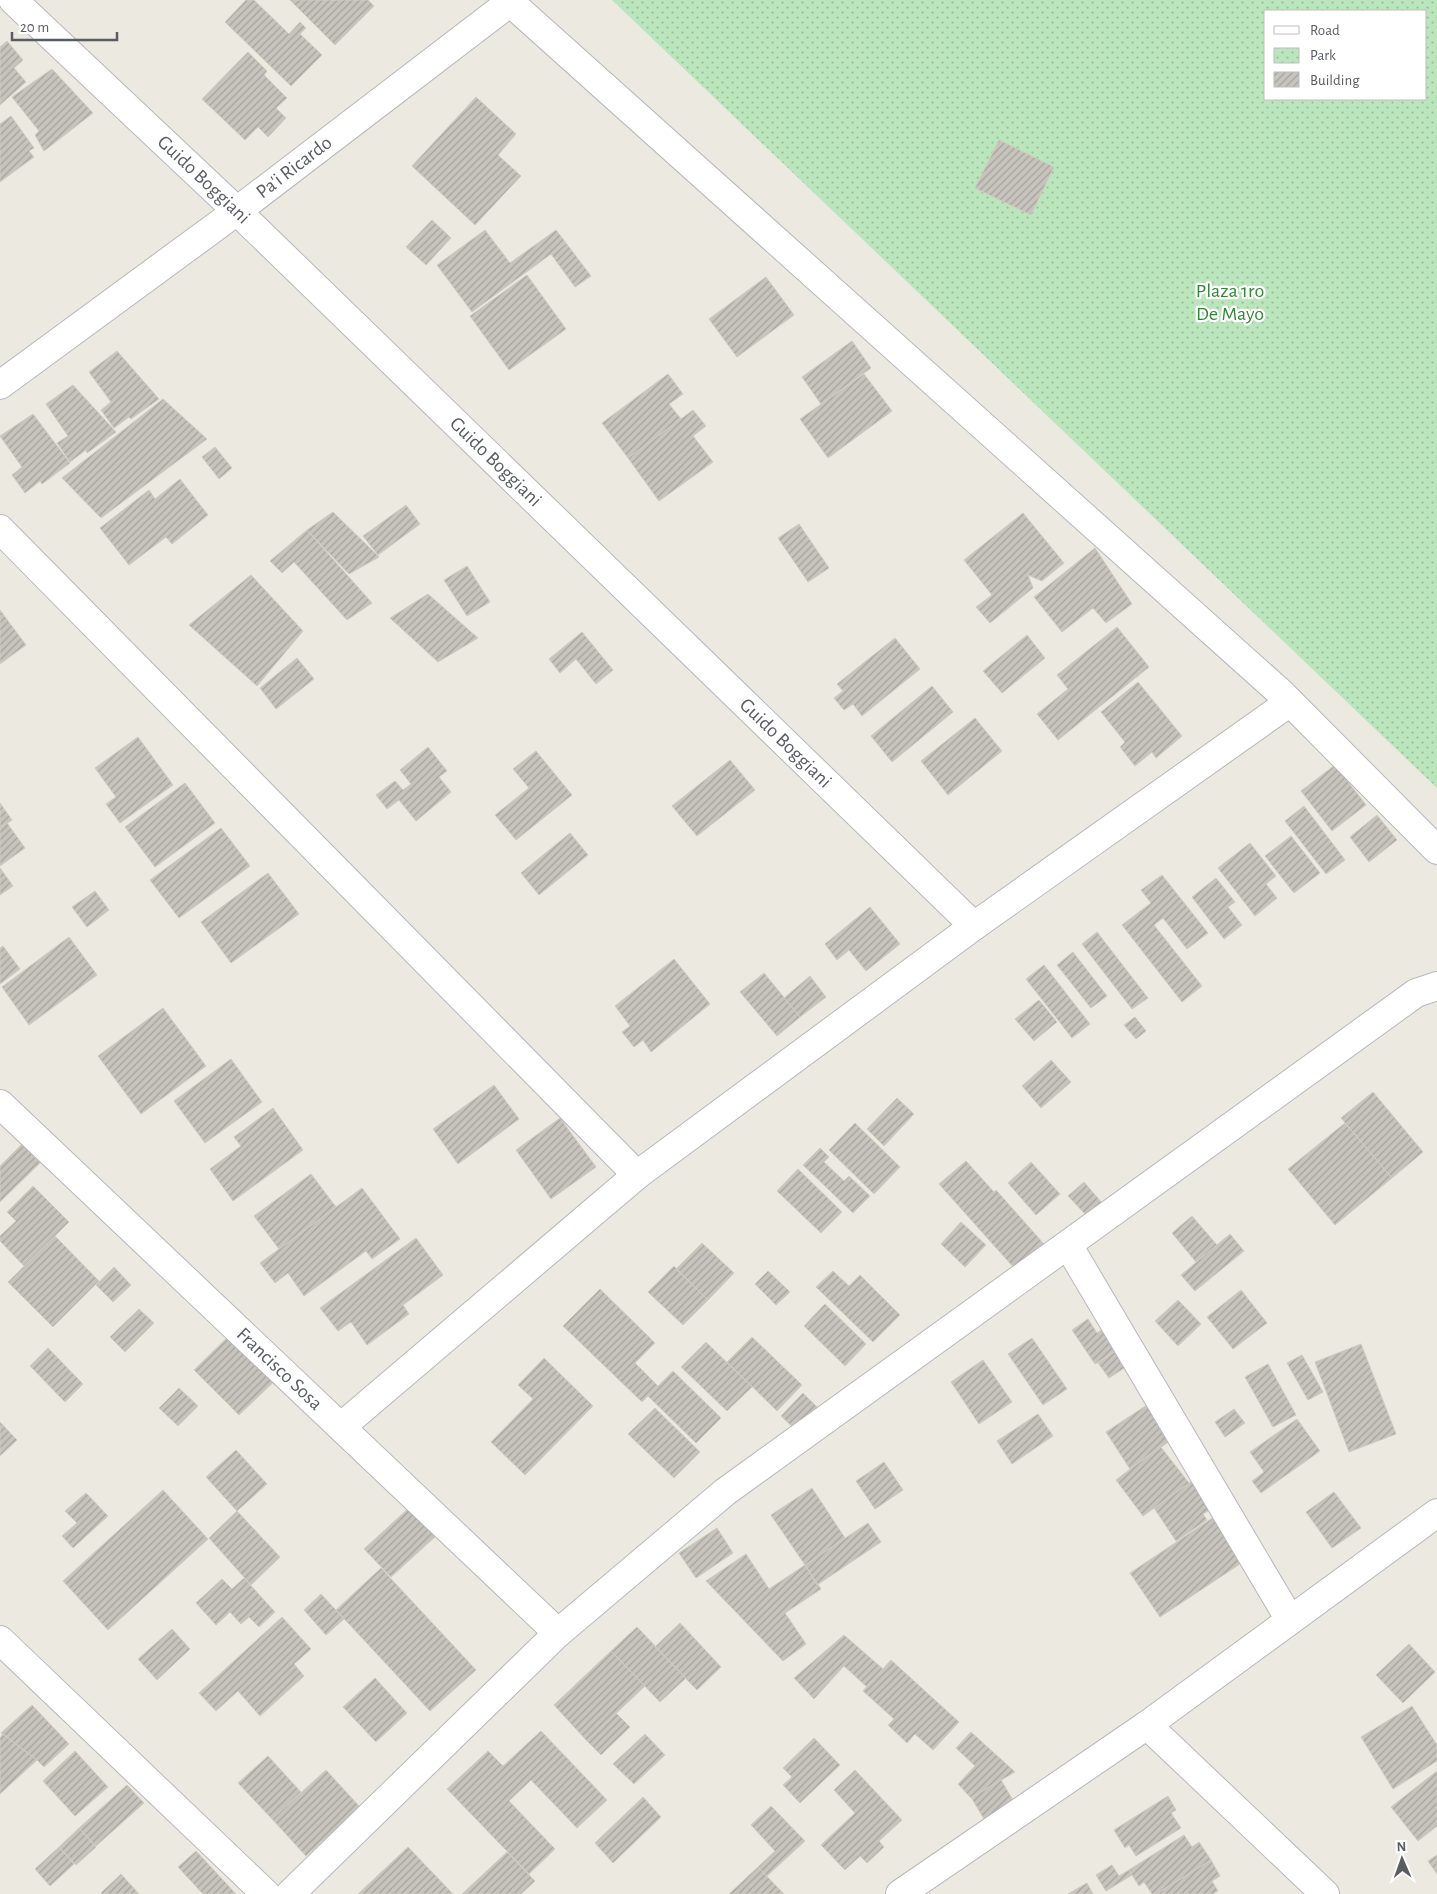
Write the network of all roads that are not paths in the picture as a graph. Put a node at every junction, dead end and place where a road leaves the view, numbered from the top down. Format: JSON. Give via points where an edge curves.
{"nodes":[{"id":1,"x":13,"y":0,"type":"edge"},
{"id":2,"x":512,"y":1,"type":"edge"},
{"id":3,"x":237,"y":211,"type":"junction"},
{"id":4,"x":0,"y":385,"type":"edge"},
{"id":5,"x":0,"y":529,"type":"edge"},
{"id":6,"x":1290,"y":702,"type":"junction"},
{"id":7,"x":1437,"y":850,"type":"edge"},
{"id":8,"x":974,"y":926,"type":"junction"},
{"id":9,"x":1437,"y":986,"type":"edge"},
{"id":10,"x":0,"y":1104,"type":"edge"},
{"id":11,"x":637,"y":1175,"type":"junction"},
{"id":12,"x":1068,"y":1245,"type":"junction"},
{"id":13,"x":342,"y":1426,"type":"junction"},
{"id":14,"x":1437,"y":1513,"type":"edge"},
{"id":15,"x":1290,"y":1620,"type":"junction"},
{"id":16,"x":558,"y":1633,"type":"junction"},
{"id":17,"x":0,"y":1640,"type":"edge"},
{"id":18,"x":1147,"y":1725,"type":"junction"},
{"id":19,"x":266,"y":1894,"type":"edge"},
{"id":20,"x":290,"y":1894,"type":"edge"},
{"id":21,"x":900,"y":1894,"type":"edge"},
{"id":22,"x":1325,"y":1894,"type":"edge"}],
"edges":[{"from":1,"to":3,"type":"street","name":"Guido Boggiani"},
{"from":2,"to":3,"type":"street","name":"Pa'i Ricardo"},
{"from":2,"to":6,"type":"street"},
{"from":3,"to":4,"type":"street","name":"Pa'i Ricardo"},
{"from":3,"to":8,"type":"street","name":"Guido Boggiani"},
{"from":5,"to":11,"type":"street"},
{"from":6,"to":7,"type":"street"},
{"from":6,"to":8,"type":"street"},
{"from":8,"to":11,"type":"street"},
{"from":9,"to":12,"type":"street","via":[[1416,994]]},
{"from":10,"to":13,"type":"street","name":"Francisco Sosa"},
{"from":11,"to":13,"type":"street"},
{"from":12,"to":15,"type":"street"},
{"from":12,"to":16,"type":"street","via":[[725,1492]]},
{"from":13,"to":16,"type":"street","name":"Francisco Sosa"},
{"from":14,"to":15,"type":"street"},
{"from":15,"to":18,"type":"street"},
{"from":16,"to":20,"type":"street"},
{"from":17,"to":19,"type":"street"},
{"from":18,"to":21,"type":"street"},
{"from":18,"to":22,"type":"street"}]}
